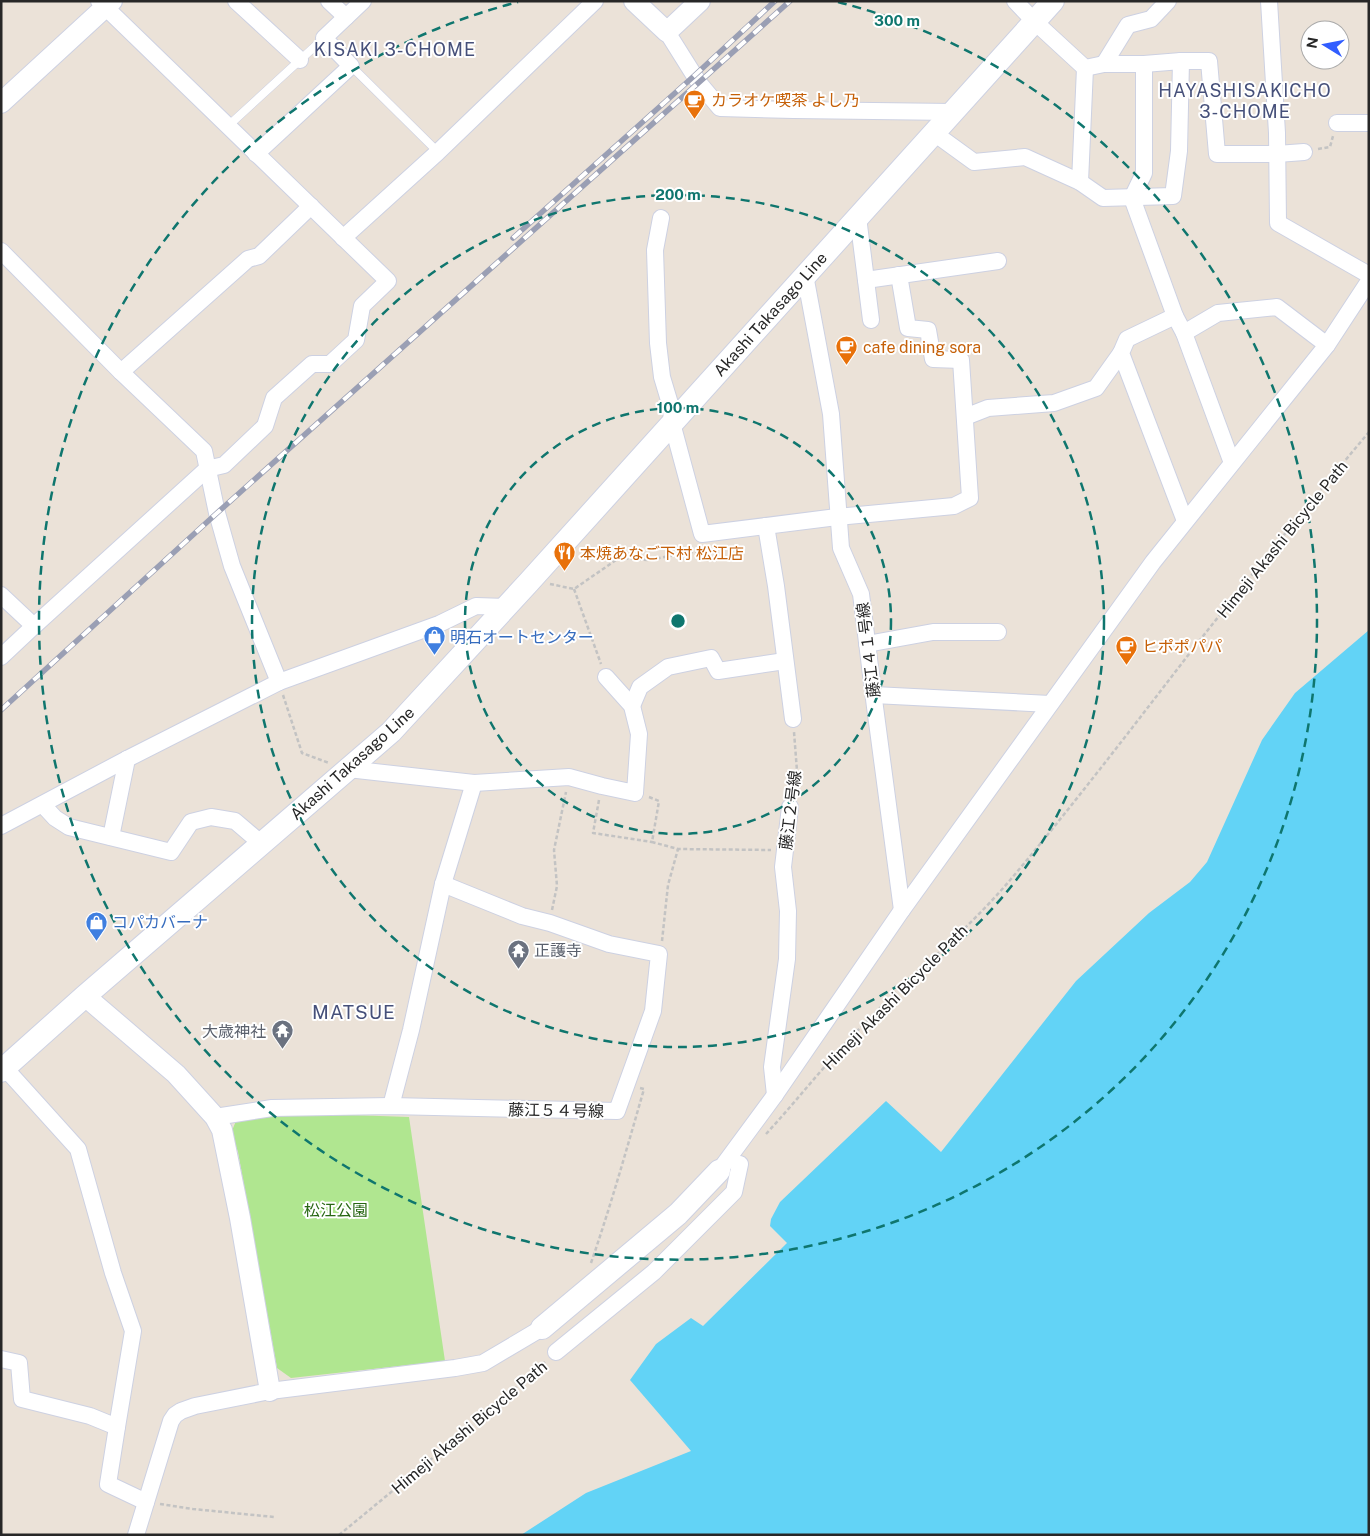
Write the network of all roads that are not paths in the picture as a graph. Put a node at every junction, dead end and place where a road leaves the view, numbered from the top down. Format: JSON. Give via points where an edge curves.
{"nodes":[{"id":1,"x":236,"y":1,"type":"edge"},
{"id":2,"x":329,"y":1,"type":"edge"},
{"id":3,"x":363,"y":1,"type":"edge"},
{"id":4,"x":595,"y":1,"type":"edge"},
{"id":5,"x":634,"y":1,"type":"edge"},
{"id":6,"x":700,"y":1,"type":"edge"},
{"id":7,"x":1015,"y":1,"type":"edge"},
{"id":8,"x":1053,"y":1,"type":"edge"},
{"id":9,"x":1168,"y":1,"type":"edge"},
{"id":10,"x":1269,"y":1,"type":"edge"},
{"id":11,"x":106,"y":3,"type":"edge"},
{"id":12,"x":346,"y":17,"type":"junction"},
{"id":13,"x":1035,"y":22,"type":"junction"},
{"id":14,"x":667,"y":32,"type":"junction"},
{"id":15,"x":324,"y":38,"type":"junction"},
{"id":16,"x":300,"y":60,"type":"junction"},
{"id":17,"x":1181,"y":61,"type":"junction"},
{"id":18,"x":1104,"y":64,"type":"junction"},
{"id":19,"x":1144,"y":64,"type":"junction"},
{"id":20,"x":352,"y":66,"type":"junction"},
{"id":21,"x":1085,"y":68,"type":"junction"},
{"id":22,"x":1,"y":103,"type":"edge"},
{"id":23,"x":953,"y":112,"type":"junction"},
{"id":24,"x":1337,"y":123,"type":"road end"},
{"id":25,"x":1369,"y":123,"type":"edge"},
{"id":26,"x":228,"y":126,"type":"junction"},
{"id":27,"x":934,"y":133,"type":"junction"},
{"id":28,"x":438,"y":152,"type":"junction"},
{"id":29,"x":1304,"y":152,"type":"road end"},
{"id":30,"x":256,"y":154,"type":"junction"},
{"id":31,"x":1277,"y":154,"type":"junction"},
{"id":32,"x":1080,"y":182,"type":"junction"},
{"id":33,"x":1132,"y":198,"type":"junction"},
{"id":34,"x":311,"y":206,"type":"junction"},
{"id":35,"x":858,"y":216,"type":"junction"},
{"id":36,"x":661,"y":218,"type":"dead end"},
{"id":37,"x":343,"y":238,"type":"junction"},
{"id":38,"x":1,"y":251,"type":"edge"},
{"id":39,"x":998,"y":261,"type":"dead end"},
{"id":40,"x":805,"y":275,"type":"junction"},
{"id":41,"x":899,"y":275,"type":"junction"},
{"id":42,"x":1369,"y":275,"type":"edge"},
{"id":43,"x":866,"y":280,"type":"junction"},
{"id":44,"x":1369,"y":281,"type":"edge"},
{"id":45,"x":1174,"y":316,"type":"junction"},
{"id":46,"x":871,"y":320,"type":"dead end"},
{"id":47,"x":1184,"y":334,"type":"junction"},
{"id":48,"x":1327,"y":344,"type":"junction"},
{"id":49,"x":1121,"y":353,"type":"junction"},
{"id":50,"x":122,"y":372,"type":"junction"},
{"id":51,"x":965,"y":417,"type":"junction"},
{"id":52,"x":672,"y":423,"type":"junction"},
{"id":53,"x":1232,"y":463,"type":"junction"},
{"id":54,"x":207,"y":469,"type":"junction"},
{"id":55,"x":837,"y":517,"type":"junction"},
{"id":56,"x":1185,"y":521,"type":"junction"},
{"id":57,"x":766,"y":526,"type":"junction"},
{"id":58,"x":1,"y":595,"type":"edge"},
{"id":59,"x":506,"y":607,"type":"junction"},
{"id":60,"x":34,"y":626,"type":"junction"},
{"id":61,"x":998,"y":632,"type":"dead end"},
{"id":62,"x":868,"y":644,"type":"junction"},
{"id":63,"x":1,"y":657,"type":"edge"},
{"id":64,"x":785,"y":661,"type":"junction"},
{"id":65,"x":606,"y":677,"type":"road end"},
{"id":66,"x":279,"y":682,"type":"junction"},
{"id":67,"x":874,"y":695,"type":"junction"},
{"id":68,"x":1050,"y":704,"type":"junction"},
{"id":69,"x":632,"y":706,"type":"junction"},
{"id":70,"x":792,"y":719,"type":"road end"},
{"id":71,"x":127,"y":759,"type":"junction"},
{"id":72,"x":348,"y":769,"type":"junction"},
{"id":73,"x":474,"y":783,"type":"junction"},
{"id":74,"x":43,"y":805,"type":"junction"},
{"id":75,"x":790,"y":807,"type":"road end"},
{"id":76,"x":1,"y":826,"type":"edge"},
{"id":77,"x":111,"y":837,"type":"junction"},
{"id":78,"x":262,"y":844,"type":"junction"},
{"id":79,"x":443,"y":884,"type":"junction"},
{"id":80,"x":902,"y":910,"type":"junction"},
{"id":81,"x":85,"y":996,"type":"junction"},
{"id":82,"x":3,"y":1069,"type":"edge"},
{"id":83,"x":775,"y":1095,"type":"junction"},
{"id":84,"x":391,"y":1106,"type":"junction"},
{"id":85,"x":215,"y":1117,"type":"junction"},
{"id":86,"x":729,"y":1167,"type":"junction"},
{"id":87,"x":542,"y":1328,"type":"joint"},
{"id":88,"x":556,"y":1352,"type":"road end"},
{"id":89,"x":1,"y":1359,"type":"edge"},
{"id":90,"x":270,"y":1391,"type":"junction"},
{"id":91,"x":117,"y":1427,"type":"junction"},
{"id":92,"x":146,"y":1502,"type":"junction"},
{"id":93,"x":136,"y":1535,"type":"edge"}],
"edges":[{"from":1,"to":16,"type":"street"},
{"from":2,"to":12,"type":"street"},
{"from":3,"to":12,"type":"street"},
{"from":4,"to":28,"type":"street"},
{"from":5,"to":14,"type":"street"},
{"from":6,"to":14,"type":"street"},
{"from":7,"to":13,"type":"street"},
{"from":8,"to":13,"type":"main road","name":"Akashi Takasago Line"},
{"from":9,"to":18,"type":"street","via":[[1151,19],[1128,25]]},
{"from":10,"to":31,"type":"street"},
{"from":11,"to":22,"type":"street"},
{"from":11,"to":26,"type":"street"},
{"from":12,"to":15,"type":"street"},
{"from":13,"to":21,"type":"street"},
{"from":13,"to":23,"type":"main road","name":"Akashi Takasago Line"},
{"from":14,"to":23,"type":"street","via":[[698,83],[720,108]]},
{"from":15,"to":16,"type":"lane"},
{"from":15,"to":20,"type":"street"},
{"from":16,"to":26,"type":"lane"},
{"from":17,"to":19,"type":"street"},
{"from":17,"to":31,"type":"street","via":[[1209,61],[1217,154]]},
{"from":17,"to":33,"type":"street","via":[[1179,151],[1173,196]]},
{"from":18,"to":19,"type":"street"},
{"from":18,"to":21,"type":"street"},
{"from":19,"to":33,"type":"street","via":[[1144,173]]},
{"from":20,"to":28,"type":"lane"},
{"from":20,"to":30,"type":"street"},
{"from":21,"to":32,"type":"street"},
{"from":23,"to":27,"type":"main road","name":"Akashi Takasago Line"},
{"from":24,"to":25,"type":"street"},
{"from":26,"to":30,"type":"street"},
{"from":27,"to":32,"type":"street","via":[[974,162],[1025,157]]},
{"from":27,"to":35,"type":"main road","name":"Akashi Takasago Line"},
{"from":28,"to":37,"type":"street"},
{"from":29,"to":31,"type":"street"},
{"from":30,"to":34,"type":"street"},
{"from":31,"to":42,"type":"street","via":[[1278,223]]},
{"from":32,"to":33,"type":"street","via":[[1103,198]]},
{"from":33,"to":45,"type":"street"},
{"from":34,"to":37,"type":"street"},
{"from":34,"to":50,"type":"street","via":[[259,256],[248,259]]},
{"from":35,"to":40,"type":"main road","name":"Akashi Takasago Line"},
{"from":35,"to":43,"type":"street"},
{"from":36,"to":52,"type":"street","via":[[655,250],[658,343]]},
{"from":37,"to":54,"type":"street","via":[[388,281],[362,306],[356,340],[330,364],[312,364],[274,398],[265,426],[224,465]]},
{"from":38,"to":50,"type":"street"},
{"from":39,"to":41,"type":"street"},
{"from":40,"to":52,"type":"main road","name":"Akashi Takasago Line"},
{"from":40,"to":55,"type":"street","name":"藤江４１号線","via":[[831,414]]},
{"from":41,"to":43,"type":"street"},
{"from":41,"to":51,"type":"street","via":[[908,328],[928,330],[933,359],[961,360]]},
{"from":43,"to":46,"type":"street"},
{"from":44,"to":48,"type":"street"},
{"from":45,"to":47,"type":"street"},
{"from":45,"to":49,"type":"street","via":[[1127,340]]},
{"from":47,"to":48,"type":"street","via":[[1218,313],[1277,307]]},
{"from":47,"to":53,"type":"street"},
{"from":48,"to":53,"type":"street"},
{"from":49,"to":51,"type":"street","via":[[1096,388],[1054,403],[988,408]]},
{"from":49,"to":56,"type":"street"},
{"from":50,"to":54,"type":"street","via":[[204,451]]},
{"from":51,"to":55,"type":"street","via":[[970,498],[954,506]]},
{"from":52,"to":57,"type":"street","via":[[702,534]]},
{"from":52,"to":59,"type":"main road","name":"Akashi Takasago Line"},
{"from":53,"to":56,"type":"street"},
{"from":54,"to":60,"type":"street"},
{"from":54,"to":66,"type":"street","via":[[232,566]]},
{"from":55,"to":57,"type":"street"},
{"from":55,"to":62,"type":"street","name":"藤江４１号線","via":[[841,548],[861,594]]},
{"from":56,"to":68,"type":"street"},
{"from":57,"to":64,"type":"street"},
{"from":58,"to":60,"type":"street"},
{"from":59,"to":66,"type":"street","via":[[476,606],[438,624]]},
{"from":59,"to":72,"type":"main road","name":"Akashi Takasago Line","via":[[391,732]]},
{"from":60,"to":63,"type":"street"},
{"from":61,"to":62,"type":"street","via":[[933,632]]},
{"from":62,"to":67,"type":"street","name":"藤江４１号線"},
{"from":64,"to":69,"type":"street","via":[[718,671],[711,658],[668,667],[640,687]]},
{"from":64,"to":70,"type":"street"},
{"from":65,"to":69,"type":"street"},
{"from":66,"to":71,"type":"street"},
{"from":67,"to":68,"type":"street"},
{"from":67,"to":80,"type":"street","name":"藤江４１号線"},
{"from":68,"to":80,"type":"street"},
{"from":69,"to":73,"type":"street","via":[[639,734],[635,793],[569,777]]},
{"from":71,"to":74,"type":"street"},
{"from":71,"to":77,"type":"street"},
{"from":72,"to":73,"type":"street"},
{"from":72,"to":78,"type":"main road","name":"Akashi Takasago Line"},
{"from":73,"to":79,"type":"street"},
{"from":74,"to":76,"type":"street"},
{"from":74,"to":77,"type":"street","via":[[69,827]]},
{"from":75,"to":83,"type":"street","name":"藤江２号線","via":[[783,867],[788,911],[787,959],[772,1067]]},
{"from":77,"to":78,"type":"street","via":[[171,852],[191,822],[211,817],[235,822]]},
{"from":78,"to":81,"type":"main road","name":"Akashi Takasago Line"},
{"from":79,"to":84,"type":"street"},
{"from":79,"to":84,"type":"street","name":"藤江５４号線","via":[[522,916],[609,944],[659,954],[652,1011],[617,1111]]},
{"from":80,"to":83,"type":"street"},
{"from":81,"to":82,"type":"main road","name":"Akashi Takasago Line"},
{"from":81,"to":85,"type":"street","via":[[176,1074]]},
{"from":82,"to":91,"type":"street","via":[[78,1149],[133,1331]]},
{"from":83,"to":86,"type":"street"},
{"from":84,"to":85,"type":"street","via":[[272,1108]]},
{"from":85,"to":90,"type":"street","via":[[222,1130]]},
{"from":86,"to":87,"type":"main road"},
{"from":86,"to":88,"type":"street","via":[[734,1192],[654,1272]]},
{"from":87,"to":90,"type":"street","via":[[483,1363]]},
{"from":89,"to":91,"type":"street","via":[[19,1363],[22,1399],[90,1416]]},
{"from":90,"to":92,"type":"street","via":[[195,1406],[175,1415]]},
{"from":91,"to":92,"type":"street","via":[[108,1484]]},
{"from":92,"to":93,"type":"street"}]}
